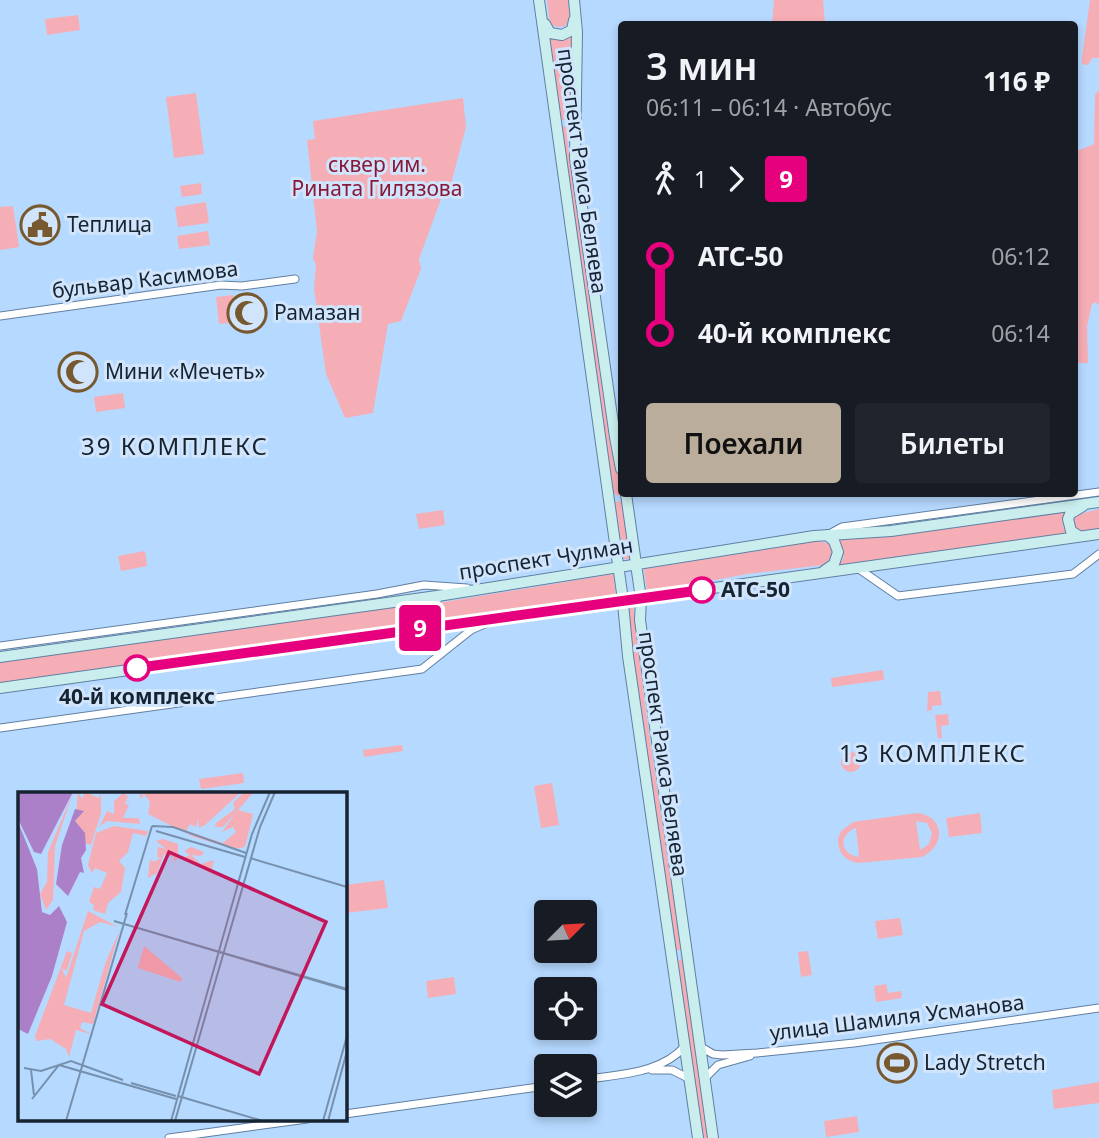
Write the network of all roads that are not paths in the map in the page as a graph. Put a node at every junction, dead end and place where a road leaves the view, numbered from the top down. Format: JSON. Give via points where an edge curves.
{"nodes":[{"id":1,"x":539,"y":0,"type":"edge"},
{"id":2,"x":574,"y":0,"type":"edge"},
{"id":3,"x":576,"y":15,"type":"junction"},
{"id":4,"x":542,"y":19,"type":"junction"},
{"id":5,"x":557,"y":128,"type":"junction"},
{"id":6,"x":575,"y":129,"type":"junction"},
{"id":7,"x":295,"y":279,"type":"dead end"},
{"id":8,"x":0,"y":316,"type":"edge"},
{"id":9,"x":618,"y":451,"type":"edge"},
{"id":10,"x":607,"y":492,"type":"junction"},
{"id":11,"x":1099,"y":492,"type":"edge"},
{"id":12,"x":1078,"y":495,"type":"edge"},
{"id":13,"x":621,"y":497,"type":"edge"},
{"id":14,"x":626,"y":497,"type":"edge"},
{"id":15,"x":1062,"y":497,"type":"edge"},
{"id":16,"x":1099,"y":502,"type":"edge"},
{"id":17,"x":1086,"y":505,"type":"junction"},
{"id":18,"x":1099,"y":534,"type":"edge"},
{"id":19,"x":827,"y":535,"type":"junction"},
{"id":20,"x":1079,"y":537,"type":"junction"},
{"id":21,"x":1099,"y":554,"type":"edge"},
{"id":22,"x":637,"y":565,"type":"junction"},
{"id":23,"x":619,"y":568,"type":"junction"},
{"id":24,"x":858,"y":568,"type":"junction"},
{"id":25,"x":822,"y":572,"type":"junction"},
{"id":26,"x":479,"y":589,"type":"junction"},
{"id":27,"x":444,"y":595,"type":"junction"},
{"id":28,"x":641,"y":599,"type":"junction"},
{"id":29,"x":623,"y":602,"type":"junction"},
{"id":30,"x":491,"y":621,"type":"junction"},
{"id":31,"x":439,"y":626,"type":"junction"},
{"id":32,"x":0,"y":646,"type":"edge"},
{"id":33,"x":0,"y":657,"type":"edge"},
{"id":34,"x":0,"y":688,"type":"edge"},
{"id":35,"x":0,"y":728,"type":"edge"},
{"id":36,"x":689,"y":961,"type":"junction"},
{"id":37,"x":673,"y":962,"type":"junction"},
{"id":38,"x":1099,"y":1008,"type":"edge"},
{"id":39,"x":685,"y":1046,"type":"junction"},
{"id":40,"x":701,"y":1047,"type":"junction"},
{"id":41,"x":757,"y":1054,"type":"junction"},
{"id":42,"x":648,"y":1069,"type":"junction"},
{"id":43,"x":597,"y":1078,"type":"edge"},
{"id":44,"x":705,"y":1078,"type":"junction"},
{"id":45,"x":690,"y":1079,"type":"junction"},
{"id":46,"x":534,"y":1088,"type":"edge"},
{"id":47,"x":346,"y":1114,"type":"edge"},
{"id":48,"x":300,"y":1120,"type":"edge"},
{"id":49,"x":169,"y":1138,"type":"edge"},
{"id":50,"x":698,"y":1138,"type":"edge"},
{"id":51,"x":713,"y":1138,"type":"edge"}],
"edges":[{"from":1,"to":4,"type":"street","name":"проспект Раиса Беляева"},
{"from":2,"to":3,"type":"street","name":"проспект Раиса Беляева"},
{"from":3,"to":4,"type":"street","via":[[572,30],[562,36],[550,33]]},
{"from":3,"to":6,"type":"street","name":"проспект Раиса Беляева"},
{"from":4,"to":5,"type":"street","name":"проспект Раиса Беляева"},
{"from":5,"to":6,"type":"street","via":[[566,122]]},
{"from":5,"to":10,"type":"street","name":"проспект Раиса Беляева"},
{"from":6,"to":9,"type":"street","name":"проспект Раиса Беляева","via":[[575,158]]},
{"from":7,"to":8,"type":"street","name":"бульвар Касимова"},
{"from":10,"to":13,"type":"street","via":[[615,499]]},
{"from":10,"to":23,"type":"street","name":"проспект Раиса Беляева"},
{"from":11,"to":12,"type":"street"},
{"from":14,"to":22,"type":"street","name":"проспект Раиса Беляева"},
{"from":15,"to":19,"type":"street","via":[[842,527]]},
{"from":16,"to":17,"type":"street","name":"проспект Чулман"},
{"from":17,"to":19,"type":"street","name":"проспект Чулман"},
{"from":17,"to":20,"type":"street","via":[[1068,519],[1071,531]]},
{"from":18,"to":20,"type":"street"},
{"from":19,"to":22,"type":"street","name":"проспект Чулман"},
{"from":19,"to":25,"type":"street","via":[[838,552],[834,565]]},
{"from":20,"to":24,"type":"street"},
{"from":21,"to":24,"type":"street","via":[[1073,574],[898,596]]},
{"from":22,"to":23,"type":"street","name":"проспект Чулман"},
{"from":22,"to":28,"type":"street","name":"проспект Раиса Беляева"},
{"from":23,"to":26,"type":"street","name":"проспект Чулман"},
{"from":23,"to":29,"type":"street","name":"проспект Раиса Беляева"},
{"from":24,"to":25,"type":"street"},
{"from":25,"to":28,"type":"street"},
{"from":26,"to":27,"type":"street","name":"проспект Чулман"},
{"from":26,"to":32,"type":"street","via":[[424,584]]},
{"from":27,"to":31,"type":"street","via":[[427,605],[426,612]]},
{"from":27,"to":33,"type":"street","name":"проспект Чулман"},
{"from":28,"to":29,"type":"street"},
{"from":28,"to":36,"type":"street","name":"проспект Раиса Беляева","via":[[640,621]]},
{"from":29,"to":30,"type":"street"},
{"from":29,"to":37,"type":"street","name":"проспект Раиса Беляева"},
{"from":30,"to":31,"type":"street"},
{"from":30,"to":35,"type":"street","via":[[422,669]]},
{"from":31,"to":34,"type":"street"},
{"from":36,"to":37,"type":"street","via":[[680,953]]},
{"from":36,"to":40,"type":"street","name":"проспект Раиса Беляева"},
{"from":37,"to":39,"type":"street","name":"проспект Раиса Беляева"},
{"from":38,"to":41,"type":"street","name":"улица Шамиля Усманова"},
{"from":39,"to":42,"type":"street","via":[[670,1061]]},
{"from":39,"to":45,"type":"street","name":"проспект Раиса Беляева"},
{"from":40,"to":41,"type":"street","name":"улица Шамиля Усманова","via":[[713,1054]]},
{"from":40,"to":44,"type":"street","name":"проспект Раиса Беляева"},
{"from":41,"to":44,"type":"street","via":[[718,1065]]},
{"from":42,"to":43,"type":"street"},
{"from":42,"to":45,"type":"street","via":[[672,1070]]},
{"from":44,"to":51,"type":"street","name":"проспект Раиса Беляева"},
{"from":45,"to":50,"type":"street","name":"проспект Раиса Беляева"},
{"from":46,"to":47,"type":"street"},
{"from":48,"to":49,"type":"street"}]}
